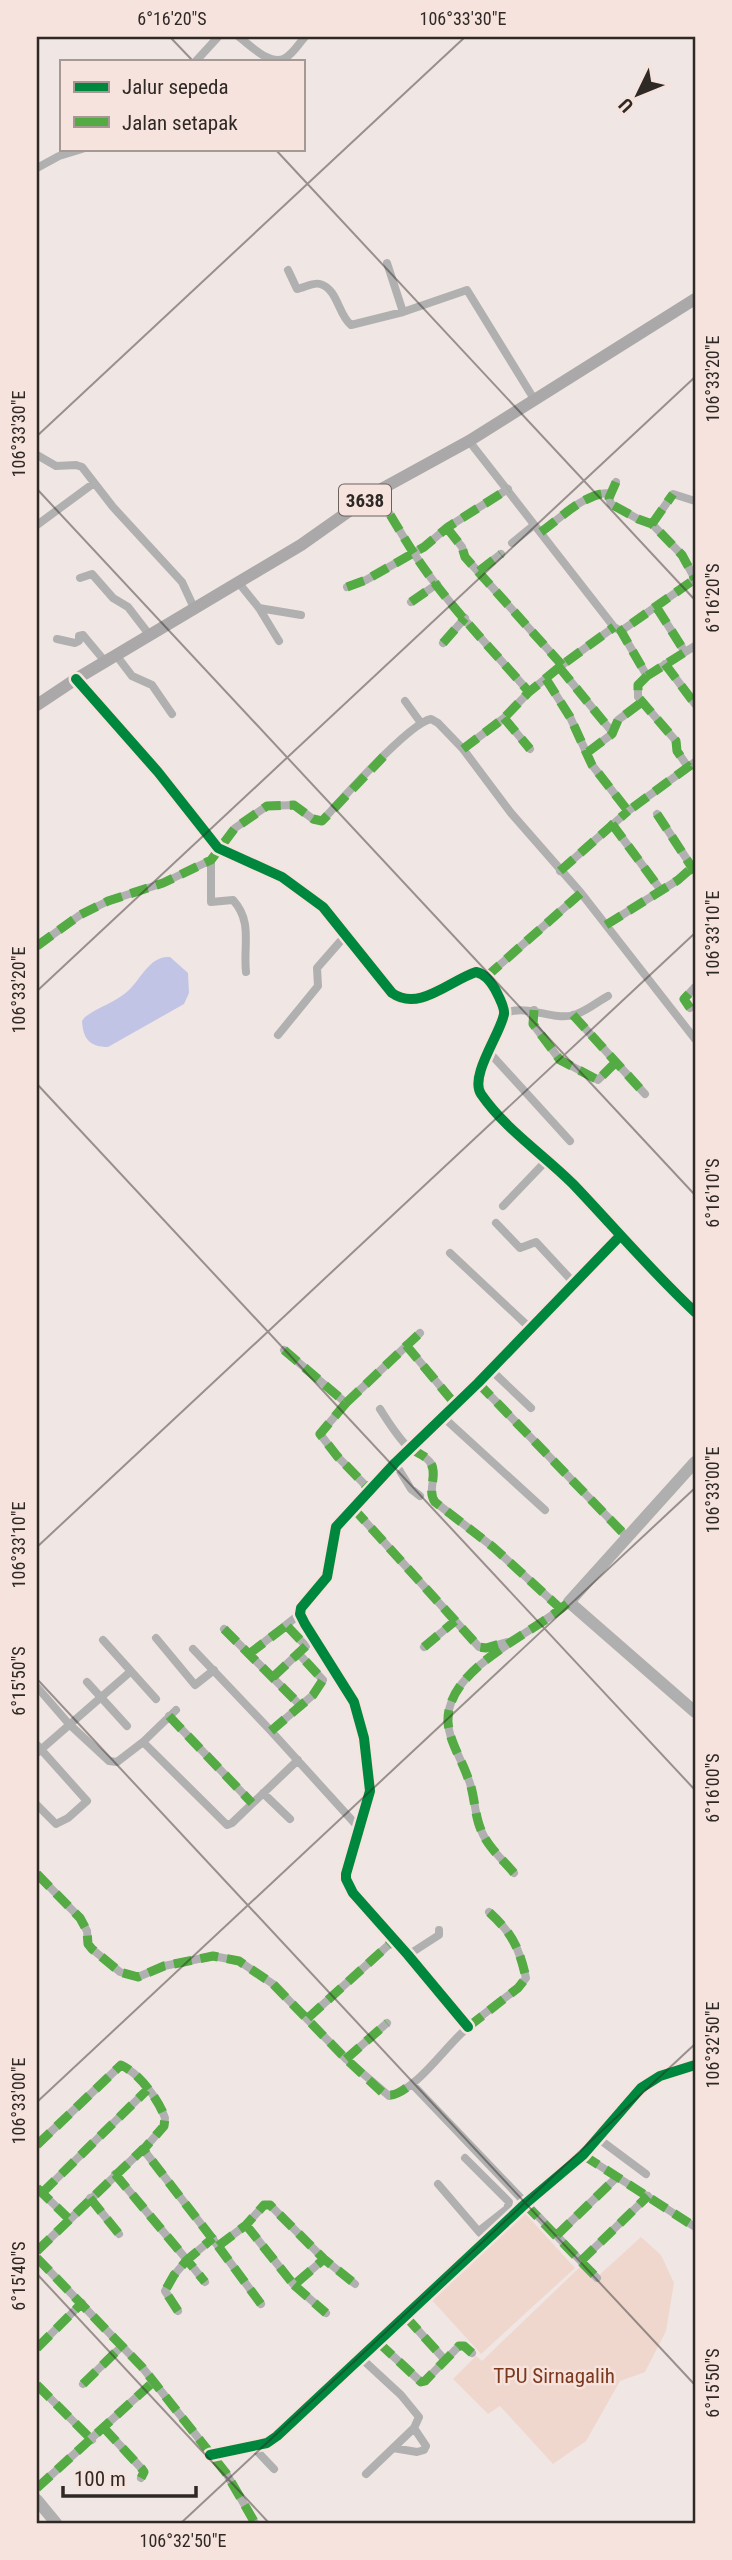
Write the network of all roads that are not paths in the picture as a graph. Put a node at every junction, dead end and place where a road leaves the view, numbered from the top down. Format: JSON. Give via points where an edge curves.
{"nodes":[{"id":1,"x":218,"y":37,"type":"edge"},
{"id":2,"x":239,"y":37,"type":"edge"},
{"id":3,"x":305,"y":37,"type":"edge"},
{"id":4,"x":197,"y":60,"type":"edge"},
{"id":5,"x":79,"y":150,"type":"edge"},
{"id":6,"x":37,"y":167,"type":"edge"},
{"id":7,"x":387,"y":263,"type":"dead end"},
{"id":8,"x":288,"y":270,"type":"dead end"},
{"id":9,"x":695,"y":299,"type":"edge"},
{"id":10,"x":403,"y":312,"type":"junction"},
{"id":11,"x":534,"y":399,"type":"junction"},
{"id":12,"x":469,"y":441,"type":"junction"},
{"id":13,"x":37,"y":455,"type":"edge"},
{"id":14,"x":616,"y":482,"type":"dead end"},
{"id":15,"x":94,"y":484,"type":"junction"},
{"id":16,"x":508,"y":489,"type":"junction"},
{"id":17,"x":376,"y":492,"type":"junction"},
{"id":18,"x":611,"y":493,"type":"junction"},
{"id":19,"x":695,"y":501,"type":"edge"},
{"id":20,"x":652,"y":524,"type":"junction"},
{"id":21,"x":37,"y":525,"type":"edge"},
{"id":22,"x":534,"y":525,"type":"junction"},
{"id":23,"x":447,"y":528,"type":"junction"},
{"id":24,"x":541,"y":532,"type":"junction"},
{"id":25,"x":512,"y":543,"type":"dead end"},
{"id":26,"x":413,"y":552,"type":"junction"},
{"id":27,"x":501,"y":554,"type":"dead end"},
{"id":28,"x":480,"y":571,"type":"junction"},
{"id":29,"x":80,"y":578,"type":"dead end"},
{"id":30,"x":695,"y":579,"type":"edge"},
{"id":31,"x":238,"y":582,"type":"junction"},
{"id":32,"x":437,"y":584,"type":"junction"},
{"id":33,"x":346,"y":587,"type":"dead end"},
{"id":34,"x":411,"y":602,"type":"dead end"},
{"id":35,"x":259,"y":608,"type":"junction"},
{"id":36,"x":657,"y":608,"type":"junction"},
{"id":37,"x":195,"y":610,"type":"junction"},
{"id":38,"x":301,"y":615,"type":"dead end"},
{"id":39,"x":465,"y":618,"type":"junction"},
{"id":40,"x":618,"y":629,"type":"junction"},
{"id":41,"x":146,"y":638,"type":"junction"},
{"id":42,"x":57,"y":639,"type":"dead end"},
{"id":43,"x":279,"y":641,"type":"dead end"},
{"id":44,"x":443,"y":643,"type":"dead end"},
{"id":45,"x":695,"y":646,"type":"edge"},
{"id":46,"x":685,"y":652,"type":"junction"},
{"id":47,"x":116,"y":655,"type":"junction"},
{"id":48,"x":101,"y":664,"type":"junction"},
{"id":49,"x":665,"y":664,"type":"junction"},
{"id":50,"x":560,"y":666,"type":"junction"},
{"id":51,"x":647,"y":676,"type":"junction"},
{"id":52,"x":76,"y":679,"type":"junction"},
{"id":53,"x":546,"y":679,"type":"junction"},
{"id":54,"x":529,"y":692,"type":"junction"},
{"id":55,"x":405,"y":701,"type":"dead end"},
{"id":56,"x":642,"y":702,"type":"junction"},
{"id":57,"x":695,"y":704,"type":"edge"},
{"id":58,"x":37,"y":705,"type":"edge"},
{"id":59,"x":172,"y":714,"type":"dead end"},
{"id":60,"x":504,"y":718,"type":"junction"},
{"id":61,"x":421,"y":723,"type":"junction"},
{"id":62,"x":613,"y":733,"type":"junction"},
{"id":63,"x":463,"y":749,"type":"junction"},
{"id":64,"x":530,"y":749,"type":"dead end"},
{"id":65,"x":588,"y":752,"type":"junction"},
{"id":66,"x":692,"y":764,"type":"edge"},
{"id":67,"x":628,"y":811,"type":"junction"},
{"id":68,"x":657,"y":814,"type":"dead end"},
{"id":69,"x":612,"y":824,"type":"junction"},
{"id":70,"x":214,"y":854,"type":"junction"},
{"id":71,"x":694,"y":868,"type":"edge"},
{"id":72,"x":560,"y":871,"type":"junction"},
{"id":73,"x":660,"y":889,"type":"junction"},
{"id":74,"x":581,"y":893,"type":"junction"},
{"id":75,"x":606,"y":925,"type":"junction"},
{"id":76,"x":345,"y":936,"type":"junction"},
{"id":77,"x":37,"y":946,"type":"edge"},
{"id":78,"x":246,"y":972,"type":"dead end"},
{"id":79,"x":486,"y":977,"type":"junction"},
{"id":80,"x":695,"y":987,"type":"edge"},
{"id":81,"x":608,"y":996,"type":"dead end"},
{"id":82,"x":690,"y":1008,"type":"dead end"},
{"id":83,"x":534,"y":1010,"type":"junction"},
{"id":84,"x":504,"y":1013,"type":"junction"},
{"id":85,"x":573,"y":1015,"type":"junction"},
{"id":86,"x":278,"y":1035,"type":"dead end"},
{"id":87,"x":695,"y":1039,"type":"edge"},
{"id":88,"x":489,"y":1052,"type":"junction"},
{"id":89,"x":615,"y":1063,"type":"junction"},
{"id":90,"x":645,"y":1094,"type":"dead end"},
{"id":91,"x":570,"y":1141,"type":"dead end"},
{"id":92,"x":547,"y":1160,"type":"junction"},
{"id":93,"x":503,"y":1206,"type":"dead end"},
{"id":94,"x":496,"y":1223,"type":"dead end"},
{"id":95,"x":620,"y":1236,"type":"junction"},
{"id":96,"x":450,"y":1253,"type":"dead end"},
{"id":97,"x":574,"y":1283,"type":"junction"},
{"id":98,"x":695,"y":1312,"type":"edge"},
{"id":99,"x":530,"y":1328,"type":"junction"},
{"id":100,"x":420,"y":1333,"type":"dead end"},
{"id":101,"x":407,"y":1345,"type":"junction"},
{"id":102,"x":284,"y":1350,"type":"dead end"},
{"id":103,"x":491,"y":1370,"type":"junction"},
{"id":104,"x":478,"y":1382,"type":"junction"},
{"id":105,"x":346,"y":1403,"type":"junction"},
{"id":106,"x":455,"y":1404,"type":"junction"},
{"id":107,"x":531,"y":1408,"type":"dead end"},
{"id":108,"x":380,"y":1409,"type":"dead end"},
{"id":109,"x":442,"y":1416,"type":"junction"},
{"id":110,"x":410,"y":1448,"type":"junction"},
{"id":111,"x":695,"y":1462,"type":"edge"},
{"id":112,"x":395,"y":1463,"type":"junction"},
{"id":113,"x":370,"y":1490,"type":"junction"},
{"id":114,"x":420,"y":1496,"type":"dead end"},
{"id":115,"x":353,"y":1508,"type":"junction"},
{"id":116,"x":545,"y":1510,"type":"dead end"},
{"id":117,"x":628,"y":1538,"type":"junction"},
{"id":118,"x":565,"y":1606,"type":"junction"},
{"id":119,"x":300,"y":1614,"type":"junction"},
{"id":120,"x":454,"y":1621,"type":"junction"},
{"id":121,"x":286,"y":1625,"type":"junction"},
{"id":122,"x":224,"y":1629,"type":"dead end"},
{"id":123,"x":156,"y":1639,"type":"dead end"},
{"id":124,"x":103,"y":1640,"type":"dead end"},
{"id":125,"x":513,"y":1641,"type":"junction"},
{"id":126,"x":424,"y":1647,"type":"dead end"},
{"id":127,"x":193,"y":1649,"type":"dead end"},
{"id":128,"x":299,"y":1653,"type":"junction"},
{"id":129,"x":249,"y":1654,"type":"junction"},
{"id":130,"x":214,"y":1670,"type":"junction"},
{"id":131,"x":130,"y":1672,"type":"junction"},
{"id":132,"x":273,"y":1677,"type":"junction"},
{"id":133,"x":87,"y":1682,"type":"dead end"},
{"id":134,"x":37,"y":1688,"type":"edge"},
{"id":135,"x":101,"y":1698,"type":"junction"},
{"id":136,"x":156,"y":1699,"type":"dead end"},
{"id":137,"x":301,"y":1706,"type":"junction"},
{"id":138,"x":695,"y":1712,"type":"edge"},
{"id":139,"x":69,"y":1724,"type":"junction"},
{"id":140,"x":127,"y":1726,"type":"dead end"},
{"id":141,"x":271,"y":1731,"type":"junction"},
{"id":142,"x":142,"y":1742,"type":"junction"},
{"id":143,"x":38,"y":1749,"type":"edge"},
{"id":144,"x":298,"y":1760,"type":"junction"},
{"id":145,"x":263,"y":1793,"type":"junction"},
{"id":146,"x":252,"y":1803,"type":"junction"},
{"id":147,"x":37,"y":1805,"type":"edge"},
{"id":148,"x":290,"y":1819,"type":"dead end"},
{"id":149,"x":359,"y":1828,"type":"junction"},
{"id":150,"x":514,"y":1872,"type":"dead end"},
{"id":151,"x":37,"y":1874,"type":"edge"},
{"id":152,"x":489,"y":1912,"type":"dead end"},
{"id":153,"x":439,"y":1930,"type":"dead end"},
{"id":154,"x":394,"y":1940,"type":"junction"},
{"id":155,"x":408,"y":1955,"type":"junction"},
{"id":156,"x":308,"y":2018,"type":"junction"},
{"id":157,"x":387,"y":2023,"type":"dead end"},
{"id":158,"x":468,"y":2027,"type":"junction"},
{"id":159,"x":346,"y":2059,"type":"junction"},
{"id":160,"x":695,"y":2065,"type":"edge"},
{"id":161,"x":412,"y":2084,"type":"junction"},
{"id":162,"x":148,"y":2090,"type":"junction"},
{"id":163,"x":599,"y":2139,"type":"junction"},
{"id":164,"x":37,"y":2144,"type":"edge"},
{"id":165,"x":144,"y":2149,"type":"junction"},
{"id":166,"x":583,"y":2155,"type":"junction"},
{"id":167,"x":466,"y":2158,"type":"dead end"},
{"id":168,"x":646,"y":2174,"type":"dead end"},
{"id":169,"x":115,"y":2175,"type":"junction"},
{"id":170,"x":617,"y":2177,"type":"junction"},
{"id":171,"x":438,"y":2184,"type":"dead end"},
{"id":172,"x":39,"y":2190,"type":"edge"},
{"id":173,"x":648,"y":2196,"type":"junction"},
{"id":174,"x":90,"y":2198,"type":"junction"},
{"id":175,"x":525,"y":2204,"type":"junction"},
{"id":176,"x":68,"y":2218,"type":"junction"},
{"id":177,"x":246,"y":2225,"type":"junction"},
{"id":178,"x":695,"y":2227,"type":"edge"},
{"id":179,"x":479,"y":2231,"type":"junction"},
{"id":180,"x":119,"y":2234,"type":"dead end"},
{"id":181,"x":557,"y":2235,"type":"junction"},
{"id":182,"x":487,"y":2240,"type":"junction"},
{"id":183,"x":216,"y":2242,"type":"junction"},
{"id":184,"x":37,"y":2251,"type":"edge"},
{"id":185,"x":37,"y":2258,"type":"edge"},
{"id":186,"x":324,"y":2259,"type":"junction"},
{"id":187,"x":187,"y":2260,"type":"junction"},
{"id":188,"x":580,"y":2261,"type":"junction"},
{"id":189,"x":597,"y":2278,"type":"dead end"},
{"id":190,"x":205,"y":2282,"type":"dead end"},
{"id":191,"x":355,"y":2284,"type":"dead end"},
{"id":192,"x":294,"y":2285,"type":"junction"},
{"id":193,"x":82,"y":2303,"type":"junction"},
{"id":194,"x":261,"y":2304,"type":"dead end"},
{"id":195,"x":178,"y":2311,"type":"dead end"},
{"id":196,"x":326,"y":2313,"type":"dead end"},
{"id":197,"x":406,"y":2317,"type":"junction"},
{"id":198,"x":379,"y":2343,"type":"junction"},
{"id":199,"x":122,"y":2346,"type":"junction"},
{"id":200,"x":37,"y":2348,"type":"edge"},
{"id":201,"x":472,"y":2353,"type":"dead end"},
{"id":202,"x":362,"y":2359,"type":"junction"},
{"id":203,"x":445,"y":2360,"type":"junction"},
{"id":204,"x":152,"y":2383,"type":"junction"},
{"id":205,"x":83,"y":2384,"type":"dead end"},
{"id":206,"x":37,"y":2385,"type":"edge"},
{"id":207,"x":104,"y":2428,"type":"junction"},
{"id":208,"x":414,"y":2428,"type":"junction"},
{"id":209,"x":92,"y":2440,"type":"junction"},
{"id":210,"x":253,"y":2446,"type":"junction"},
{"id":211,"x":393,"y":2448,"type":"junction"},
{"id":212,"x":210,"y":2455,"type":"junction"},
{"id":213,"x":274,"y":2469,"type":"dead end"},
{"id":214,"x":366,"y":2474,"type":"dead end"},
{"id":215,"x":141,"y":2478,"type":"dead end"},
{"id":216,"x":37,"y":2488,"type":"edge"},
{"id":217,"x":37,"y":2500,"type":"edge"},
{"id":218,"x":56,"y":2523,"type":"edge"},
{"id":219,"x":255,"y":2523,"type":"edge"}],
"edges":[{"from":1,"to":4,"type":"street"},
{"from":2,"to":3,"type":"street","via":[[278,60],[286,58]]},
{"from":5,"to":6,"type":"street"},
{"from":7,"to":10,"type":"street"},
{"from":8,"to":10,"type":"street","via":[[297,289],[322,285],[351,324]]},
{"from":9,"to":11,"type":"main road","number":"3638"},
{"from":10,"to":11,"type":"street","via":[[467,290]]},
{"from":11,"to":12,"type":"main road","number":"3638"},
{"from":12,"to":16,"type":"street"},
{"from":12,"to":17,"type":"main road","number":"3638"},
{"from":13,"to":15,"type":"street","via":[[57,466],[79,466]]},
{"from":14,"to":18,"type":"street"},
{"from":15,"to":21,"type":"street"},
{"from":15,"to":37,"type":"street","via":[[181,582]]},
{"from":16,"to":22,"type":"street"},
{"from":16,"to":23,"type":"street"},
{"from":17,"to":26,"type":"street"},
{"from":17,"to":31,"type":"main road","number":"3638"},
{"from":18,"to":20,"type":"street","via":[[611,504]]},
{"from":18,"to":24,"type":"street","via":[[579,504]]},
{"from":19,"to":20,"type":"street","via":[[673,494]]},
{"from":20,"to":30,"type":"street","via":[[682,555]]},
{"from":22,"to":24,"type":"street"},
{"from":22,"to":25,"type":"street"},
{"from":23,"to":26,"type":"street"},
{"from":23,"to":28,"type":"street"},
{"from":24,"to":40,"type":"street"},
{"from":26,"to":32,"type":"street"},
{"from":26,"to":33,"type":"street"},
{"from":27,"to":28,"type":"street"},
{"from":28,"to":50,"type":"street"},
{"from":29,"to":41,"type":"street","via":[[92,574],[113,598],[128,607],[148,634]]},
{"from":30,"to":36,"type":"street"},
{"from":31,"to":35,"type":"street"},
{"from":31,"to":37,"type":"main road","number":"3638"},
{"from":32,"to":34,"type":"street"},
{"from":32,"to":39,"type":"street"},
{"from":35,"to":38,"type":"street"},
{"from":35,"to":43,"type":"street"},
{"from":36,"to":40,"type":"street"},
{"from":36,"to":46,"type":"street"},
{"from":37,"to":41,"type":"main road","number":"3638"},
{"from":39,"to":44,"type":"street"},
{"from":39,"to":54,"type":"street"},
{"from":40,"to":50,"type":"street"},
{"from":40,"to":51,"type":"street"},
{"from":41,"to":47,"type":"main road","number":"3638"},
{"from":42,"to":48,"type":"street","via":[[75,643],[83,635],[103,659]]},
{"from":45,"to":46,"type":"street"},
{"from":46,"to":49,"type":"street"},
{"from":47,"to":48,"type":"main road","number":"3638"},
{"from":47,"to":59,"type":"street","via":[[132,676],[152,685]]},
{"from":48,"to":52,"type":"main road","number":"3638"},
{"from":49,"to":51,"type":"street"},
{"from":49,"to":57,"type":"street"},
{"from":50,"to":53,"type":"street"},
{"from":50,"to":62,"type":"street"},
{"from":51,"to":56,"type":"street","via":[[637,690]]},
{"from":52,"to":58,"type":"main road","number":"3638"},
{"from":52,"to":70,"type":"street","via":[[158,772]]},
{"from":53,"to":54,"type":"street"},
{"from":53,"to":65,"type":"street"},
{"from":54,"to":60,"type":"street"},
{"from":55,"to":61,"type":"street"},
{"from":56,"to":62,"type":"street","via":[[618,720]]},
{"from":56,"to":66,"type":"street","via":[[676,741],[677,751]]},
{"from":60,"to":63,"type":"street"},
{"from":60,"to":64,"type":"street"},
{"from":61,"to":63,"type":"street","via":[[435,720]]},
{"from":61,"to":70,"type":"street","via":[[322,821],[294,805],[267,806],[234,828]]},
{"from":62,"to":65,"type":"street"},
{"from":63,"to":72,"type":"street"},
{"from":65,"to":67,"type":"street","via":[[600,777]]},
{"from":66,"to":67,"type":"street"},
{"from":67,"to":69,"type":"street"},
{"from":68,"to":71,"type":"street"},
{"from":69,"to":72,"type":"street"},
{"from":69,"to":73,"type":"street"},
{"from":70,"to":76,"type":"street","via":[[269,869],[296,885],[323,907]]},
{"from":70,"to":77,"type":"street","via":[[163,883],[80,915]]},
{"from":70,"to":78,"type":"street","via":[[211,902],[233,900],[246,919]]},
{"from":71,"to":73,"type":"street"},
{"from":72,"to":74,"type":"street"},
{"from":73,"to":75,"type":"street"},
{"from":74,"to":75,"type":"street"},
{"from":74,"to":79,"type":"street"},
{"from":75,"to":87,"type":"street"},
{"from":76,"to":79,"type":"street","via":[[392,993],[404,999],[426,996],[476,972]]},
{"from":76,"to":86,"type":"street","via":[[317,968],[318,986]]},
{"from":79,"to":84,"type":"street"},
{"from":80,"to":82,"type":"street","via":[[684,999]]},
{"from":81,"to":85,"type":"street"},
{"from":83,"to":84,"type":"street"},
{"from":83,"to":85,"type":"street"},
{"from":83,"to":89,"type":"street","via":[[533,1024],[560,1060],[598,1080]]},
{"from":84,"to":88,"type":"street"},
{"from":85,"to":89,"type":"street"},
{"from":88,"to":91,"type":"street"},
{"from":88,"to":92,"type":"street","via":[[478,1088]]},
{"from":89,"to":90,"type":"street"},
{"from":92,"to":93,"type":"street"},
{"from":92,"to":95,"type":"street"},
{"from":94,"to":97,"type":"street","via":[[520,1248],[536,1242]]},
{"from":95,"to":97,"type":"street"},
{"from":95,"to":98,"type":"street"},
{"from":96,"to":99,"type":"street"},
{"from":97,"to":99,"type":"street"},
{"from":99,"to":103,"type":"street"},
{"from":100,"to":101,"type":"street"},
{"from":101,"to":105,"type":"street"},
{"from":101,"to":106,"type":"street"},
{"from":102,"to":105,"type":"street"},
{"from":103,"to":104,"type":"street"},
{"from":103,"to":107,"type":"street"},
{"from":104,"to":106,"type":"street"},
{"from":104,"to":117,"type":"street"},
{"from":105,"to":113,"type":"street","via":[[320,1434]]},
{"from":106,"to":109,"type":"street"},
{"from":108,"to":110,"type":"street"},
{"from":109,"to":110,"type":"street"},
{"from":109,"to":116,"type":"street"},
{"from":110,"to":112,"type":"street"},
{"from":110,"to":118,"type":"street","via":[[429,1461],[435,1502]]},
{"from":111,"to":117,"type":"street"},
{"from":112,"to":113,"type":"street"},
{"from":112,"to":114,"type":"street"},
{"from":113,"to":115,"type":"street"},
{"from":115,"to":119,"type":"street","via":[[333,1532],[327,1577]]},
{"from":115,"to":120,"type":"street"},
{"from":117,"to":118,"type":"street"},
{"from":118,"to":125,"type":"street"},
{"from":118,"to":138,"type":"street"},
{"from":119,"to":121,"type":"street"},
{"from":119,"to":149,"type":"street","via":[[360,1716],[370,1791]]},
{"from":120,"to":125,"type":"street","via":[[482,1648]]},
{"from":120,"to":126,"type":"street"},
{"from":121,"to":128,"type":"street","via":[[306,1646]]},
{"from":121,"to":129,"type":"street"},
{"from":122,"to":129,"type":"street"},
{"from":123,"to":130,"type":"street","via":[[195,1685]]},
{"from":124,"to":131,"type":"street"},
{"from":125,"to":150,"type":"street","via":[[458,1688],[449,1707],[448,1725],[472,1787],[481,1830]]},
{"from":127,"to":130,"type":"street"},
{"from":128,"to":132,"type":"street"},
{"from":128,"to":137,"type":"street","via":[[323,1680]]},
{"from":129,"to":132,"type":"street"},
{"from":130,"to":141,"type":"street"},
{"from":131,"to":135,"type":"street"},
{"from":131,"to":136,"type":"street"},
{"from":132,"to":137,"type":"street"},
{"from":133,"to":135,"type":"street"},
{"from":134,"to":139,"type":"street"},
{"from":135,"to":139,"type":"street"},
{"from":135,"to":140,"type":"street"},
{"from":137,"to":141,"type":"street"},
{"from":139,"to":142,"type":"street","via":[[113,1763]]},
{"from":139,"to":143,"type":"street"},
{"from":141,"to":144,"type":"street"},
{"from":142,"to":146,"type":"street","via":[[227,1825]]},
{"from":142,"to":146,"type":"street","via":[[173,1713]]},
{"from":143,"to":147,"type":"street","via":[[87,1801],[56,1824]]},
{"from":144,"to":145,"type":"street"},
{"from":144,"to":149,"type":"street"},
{"from":145,"to":146,"type":"street"},
{"from":145,"to":148,"type":"street"},
{"from":149,"to":154,"type":"street","via":[[346,1879]]},
{"from":151,"to":156,"type":"street","via":[[80,1917],[92,1949],[120,1972],[138,1977],[164,1966],[213,1956],[239,1961],[273,1984]]},
{"from":152,"to":158,"type":"street","via":[[514,1939],[526,1978]]},
{"from":153,"to":155,"type":"street","via":[[439,1935]]},
{"from":154,"to":155,"type":"street"},
{"from":154,"to":156,"type":"street"},
{"from":155,"to":158,"type":"street"},
{"from":156,"to":159,"type":"street"},
{"from":157,"to":159,"type":"street"},
{"from":158,"to":161,"type":"street"},
{"from":159,"to":161,"type":"street","via":[[388,2095],[399,2094]]},
{"from":160,"to":163,"type":"street","via":[[660,2076],[641,2088]]},
{"from":161,"to":175,"type":"street"},
{"from":162,"to":164,"type":"street","via":[[120,2066]]},
{"from":162,"to":165,"type":"street","via":[[165,2122]]},
{"from":162,"to":172,"type":"street"},
{"from":163,"to":166,"type":"street"},
{"from":163,"to":168,"type":"street"},
{"from":165,"to":169,"type":"street"},
{"from":165,"to":183,"type":"street"},
{"from":166,"to":170,"type":"street"},
{"from":166,"to":175,"type":"street"},
{"from":167,"to":179,"type":"street","via":[[509,2202],[503,2213]]},
{"from":169,"to":174,"type":"street"},
{"from":169,"to":187,"type":"street"},
{"from":170,"to":173,"type":"street"},
{"from":170,"to":181,"type":"street"},
{"from":171,"to":179,"type":"street"},
{"from":172,"to":176,"type":"street"},
{"from":173,"to":178,"type":"street"},
{"from":173,"to":188,"type":"street"},
{"from":174,"to":176,"type":"street"},
{"from":174,"to":180,"type":"street"},
{"from":175,"to":181,"type":"street"},
{"from":175,"to":182,"type":"street"},
{"from":176,"to":184,"type":"street"},
{"from":177,"to":183,"type":"street"},
{"from":177,"to":186,"type":"street","via":[[264,2205],[270,2205]]},
{"from":177,"to":192,"type":"street"},
{"from":179,"to":182,"type":"street"},
{"from":181,"to":188,"type":"street"},
{"from":182,"to":197,"type":"street"},
{"from":183,"to":187,"type":"street"},
{"from":183,"to":194,"type":"street"},
{"from":185,"to":193,"type":"street"},
{"from":186,"to":191,"type":"street"},
{"from":186,"to":192,"type":"street"},
{"from":187,"to":190,"type":"street"},
{"from":187,"to":195,"type":"street","via":[[165,2291]]},
{"from":188,"to":189,"type":"street"},
{"from":192,"to":196,"type":"street"},
{"from":193,"to":199,"type":"street"},
{"from":193,"to":200,"type":"street"},
{"from":197,"to":198,"type":"street"},
{"from":197,"to":203,"type":"street"},
{"from":198,"to":202,"type":"street"},
{"from":198,"to":203,"type":"street","via":[[421,2382]]},
{"from":199,"to":204,"type":"street"},
{"from":199,"to":205,"type":"street"},
{"from":201,"to":203,"type":"street","via":[[460,2346]]},
{"from":202,"to":208,"type":"street","via":[[415,2410],[419,2417]]},
{"from":202,"to":210,"type":"street","via":[[277,2436]]},
{"from":204,"to":207,"type":"street"},
{"from":204,"to":212,"type":"street"},
{"from":206,"to":209,"type":"street"},
{"from":207,"to":209,"type":"street"},
{"from":207,"to":215,"type":"street","via":[[142,2469]]},
{"from":208,"to":211,"type":"street"},
{"from":208,"to":211,"type":"street","via":[[424,2450]]},
{"from":209,"to":216,"type":"street"},
{"from":210,"to":212,"type":"street"},
{"from":210,"to":213,"type":"street"},
{"from":211,"to":214,"type":"street"},
{"from":212,"to":219,"type":"street","via":[[234,2484]]},
{"from":217,"to":218,"type":"street"}]}
